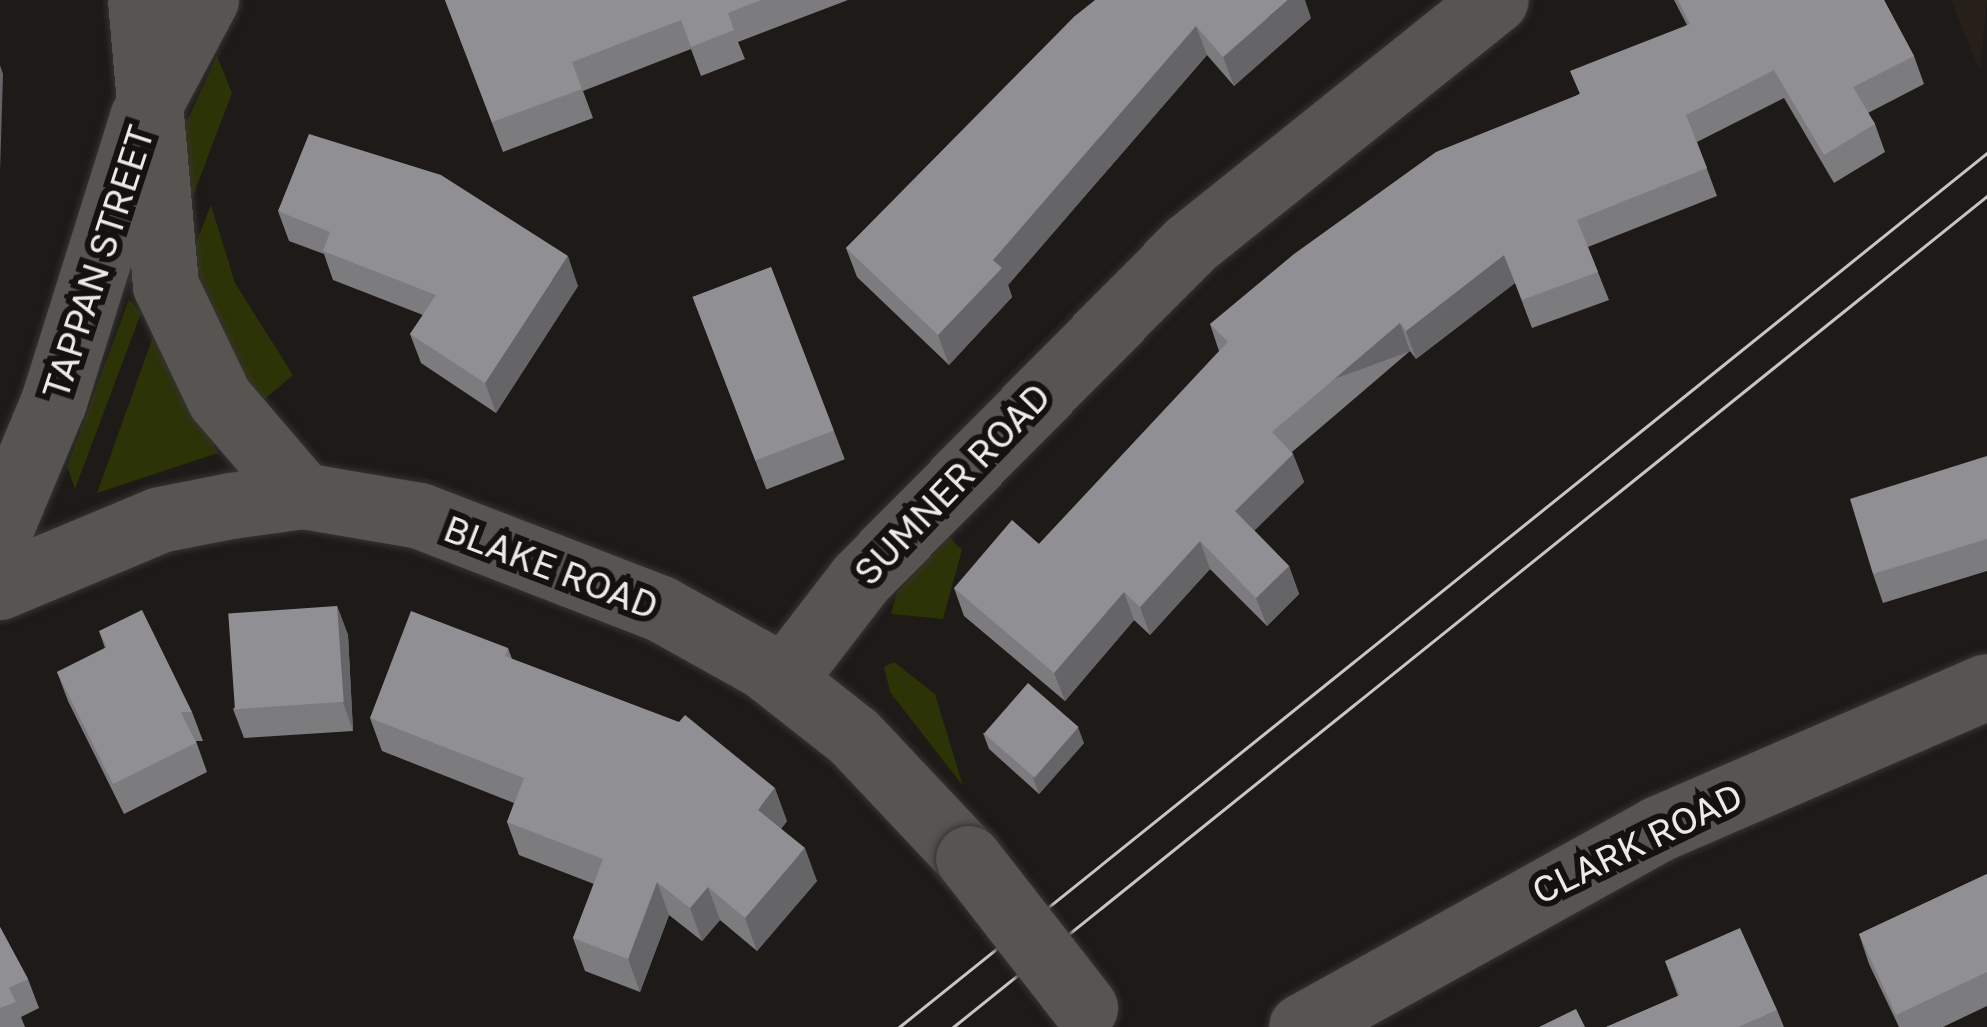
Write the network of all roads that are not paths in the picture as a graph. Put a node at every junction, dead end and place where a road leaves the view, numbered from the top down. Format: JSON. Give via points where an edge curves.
{"nodes":[{"id":1,"x":141,"y":0,"type":"edge"},
{"id":2,"x":206,"y":0,"type":"edge"},
{"id":3,"x":1496,"y":0,"type":"edge"},
{"id":4,"x":143,"y":118,"type":"junction"},
{"id":5,"x":303,"y":496,"type":"junction"},
{"id":6,"x":0,"y":530,"type":"edge"},
{"id":7,"x":0,"y":587,"type":"edge"},
{"id":8,"x":784,"y":680,"type":"junction"},
{"id":9,"x":1987,"y":687,"type":"edge"},
{"id":10,"x":1092,"y":1018,"type":"edge"},
{"id":11,"x":1302,"y":1027,"type":"edge"}],
"edges":[{"from":1,"to":4,"type":"street"},
{"from":2,"to":4,"type":"street","name":"TAPPAN STREET"},
{"from":3,"to":8,"type":"street","name":"SUMNER ROAD","via":[[1189,246],[861,579]]},
{"from":4,"to":5,"type":"street","via":[[166,286],[188,346]]},
{"from":4,"to":6,"type":"street","name":"TAPPAN STREET","via":[[54,402]]},
{"from":5,"to":7,"type":"street","name":"BLAKE ROAD","via":[[160,520]]},
{"from":5,"to":8,"type":"street","name":"BLAKE ROAD","via":[[469,533],[692,623]]},
{"from":8,"to":10,"type":"street","bridge":true,"via":[[969,859]]},
{"from":9,"to":11,"type":"street","name":"CLARK ROAD","via":[[1659,829]]}]}
